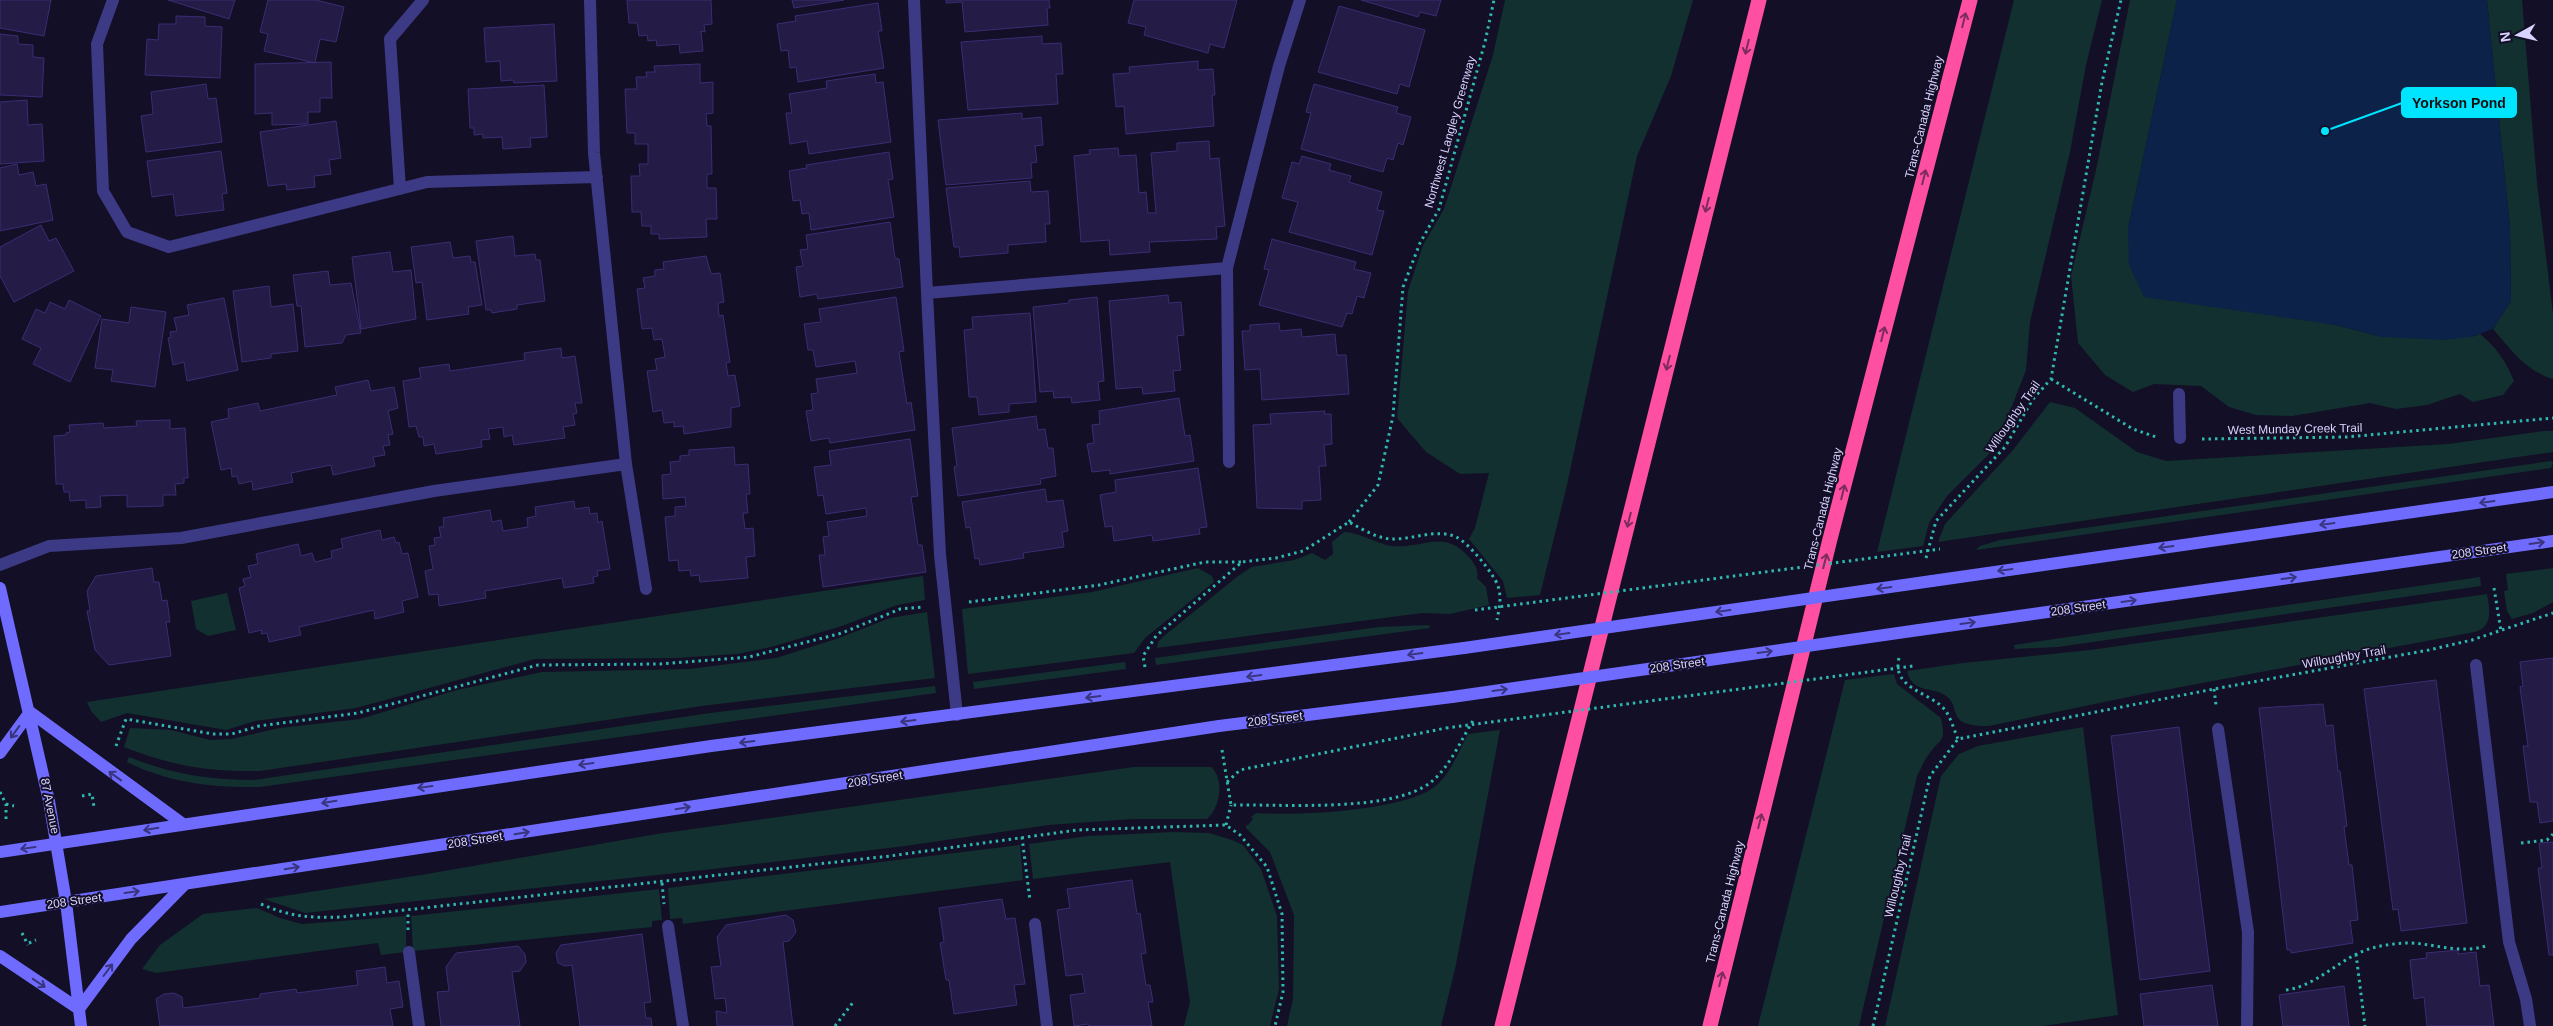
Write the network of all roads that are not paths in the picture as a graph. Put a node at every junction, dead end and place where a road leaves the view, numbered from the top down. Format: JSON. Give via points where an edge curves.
{"nodes":[{"id":1,"x":113,"y":0,"type":"edge"},
{"id":2,"x":423,"y":0,"type":"edge"},
{"id":3,"x":590,"y":0,"type":"edge"},
{"id":4,"x":914,"y":0,"type":"edge"},
{"id":5,"x":1300,"y":0,"type":"edge"},
{"id":6,"x":1759,"y":0,"type":"edge"},
{"id":7,"x":1970,"y":0,"type":"edge"},
{"id":8,"x":597,"y":177,"type":"junction"},
{"id":9,"x":400,"y":189,"type":"junction"},
{"id":10,"x":1227,"y":268,"type":"junction"},
{"id":11,"x":927,"y":293,"type":"junction"},
{"id":12,"x":2179,"y":394,"type":"dead end"},
{"id":13,"x":2180,"y":438,"type":"road end"},
{"id":14,"x":1229,"y":462,"type":"dead end"},
{"id":15,"x":626,"y":464,"type":"junction"},
{"id":16,"x":2553,"y":492,"type":"edge"},
{"id":17,"x":2553,"y":541,"type":"edge"},
{"id":18,"x":0,"y":565,"type":"edge"},
{"id":19,"x":0,"y":588,"type":"edge"},
{"id":20,"x":646,"y":589,"type":"dead end"},
{"id":21,"x":2476,"y":665,"type":"dead end"},
{"id":22,"x":30,"y":712,"type":"junction"},
{"id":23,"x":957,"y":715,"type":"junction"},
{"id":24,"x":2218,"y":729,"type":"dead end"},
{"id":25,"x":0,"y":753,"type":"edge"},
{"id":26,"x":183,"y":824,"type":"junction"},
{"id":27,"x":57,"y":844,"type":"junction"},
{"id":28,"x":0,"y":852,"type":"edge"},
{"id":29,"x":185,"y":884,"type":"junction"},
{"id":30,"x":66,"y":902,"type":"junction"},
{"id":31,"x":0,"y":912,"type":"edge"},
{"id":32,"x":1035,"y":924,"type":"road end"},
{"id":33,"x":668,"y":926,"type":"dead end"},
{"id":34,"x":409,"y":952,"type":"dead end"},
{"id":35,"x":0,"y":956,"type":"edge"},
{"id":36,"x":79,"y":1009,"type":"junction"},
{"id":37,"x":81,"y":1026,"type":"edge"},
{"id":38,"x":419,"y":1026,"type":"edge"},
{"id":39,"x":683,"y":1026,"type":"edge"},
{"id":40,"x":1047,"y":1026,"type":"edge"},
{"id":41,"x":1502,"y":1026,"type":"edge"},
{"id":42,"x":1710,"y":1026,"type":"edge"},
{"id":43,"x":2248,"y":1026,"type":"edge"},
{"id":44,"x":2530,"y":1026,"type":"edge"}],
"edges":[{"from":1,"to":9,"type":"lane","via":[[97,44],[103,191],[127,232],[168,247]]},
{"from":2,"to":9,"type":"lane","via":[[390,39]]},
{"from":3,"to":8,"type":"lane"},
{"from":4,"to":11,"type":"lane"},
{"from":5,"to":10,"type":"lane","via":[[1279,66]]},
{"from":6,"to":41,"type":"highway","one_way":true},
{"from":42,"to":7,"type":"highway","name":"Trans-Canada Highway","one_way":true,"via":[[1830,539]]},
{"from":8,"to":9,"type":"lane","via":[[427,182]]},
{"from":8,"to":15,"type":"lane"},
{"from":10,"to":11,"type":"lane"},
{"from":10,"to":14,"type":"lane"},
{"from":11,"to":23,"type":"lane","via":[[944,605]]},
{"from":12,"to":13,"type":"lane"},
{"from":15,"to":18,"type":"lane","via":[[434,491],[180,538],[49,546]]},
{"from":15,"to":20,"type":"lane"},
{"from":16,"to":23,"type":"main road","one_way":true,"bridge":true,"via":[[1464,648]]},
{"from":29,"to":17,"type":"main road","name":"208 Street","one_way":true,"bridge":true,"via":[[1219,726],[1452,697]]},
{"from":19,"to":22,"type":"main road","name":"87 Avenue"},
{"from":21,"to":44,"type":"lane","via":[[2509,942],[2526,999]]},
{"from":22,"to":25,"type":"main road","one_way":true},
{"from":26,"to":22,"type":"main road","one_way":true},
{"from":22,"to":27,"type":"main road","name":"87 Avenue"},
{"from":23,"to":26,"type":"main road","one_way":true,"via":[[691,749]]},
{"from":24,"to":43,"type":"lane","via":[[2248,932]]},
{"from":26,"to":27,"type":"main road","one_way":true},
{"from":27,"to":28,"type":"main road","one_way":true},
{"from":27,"to":30,"type":"main road","name":"87 Avenue"},
{"from":30,"to":29,"type":"main road","name":"208 Street","one_way":true},
{"from":36,"to":29,"type":"main road","one_way":true,"via":[[131,938]]},
{"from":30,"to":31,"type":"main road","name":"208 Street"},
{"from":30,"to":36,"type":"main road","name":"87 Avenue"},
{"from":32,"to":40,"type":"lane"},
{"from":33,"to":39,"type":"lane"},
{"from":34,"to":38,"type":"lane"},
{"from":35,"to":36,"type":"main road","one_way":true},
{"from":36,"to":37,"type":"main road","name":"87 Avenue"}]}
